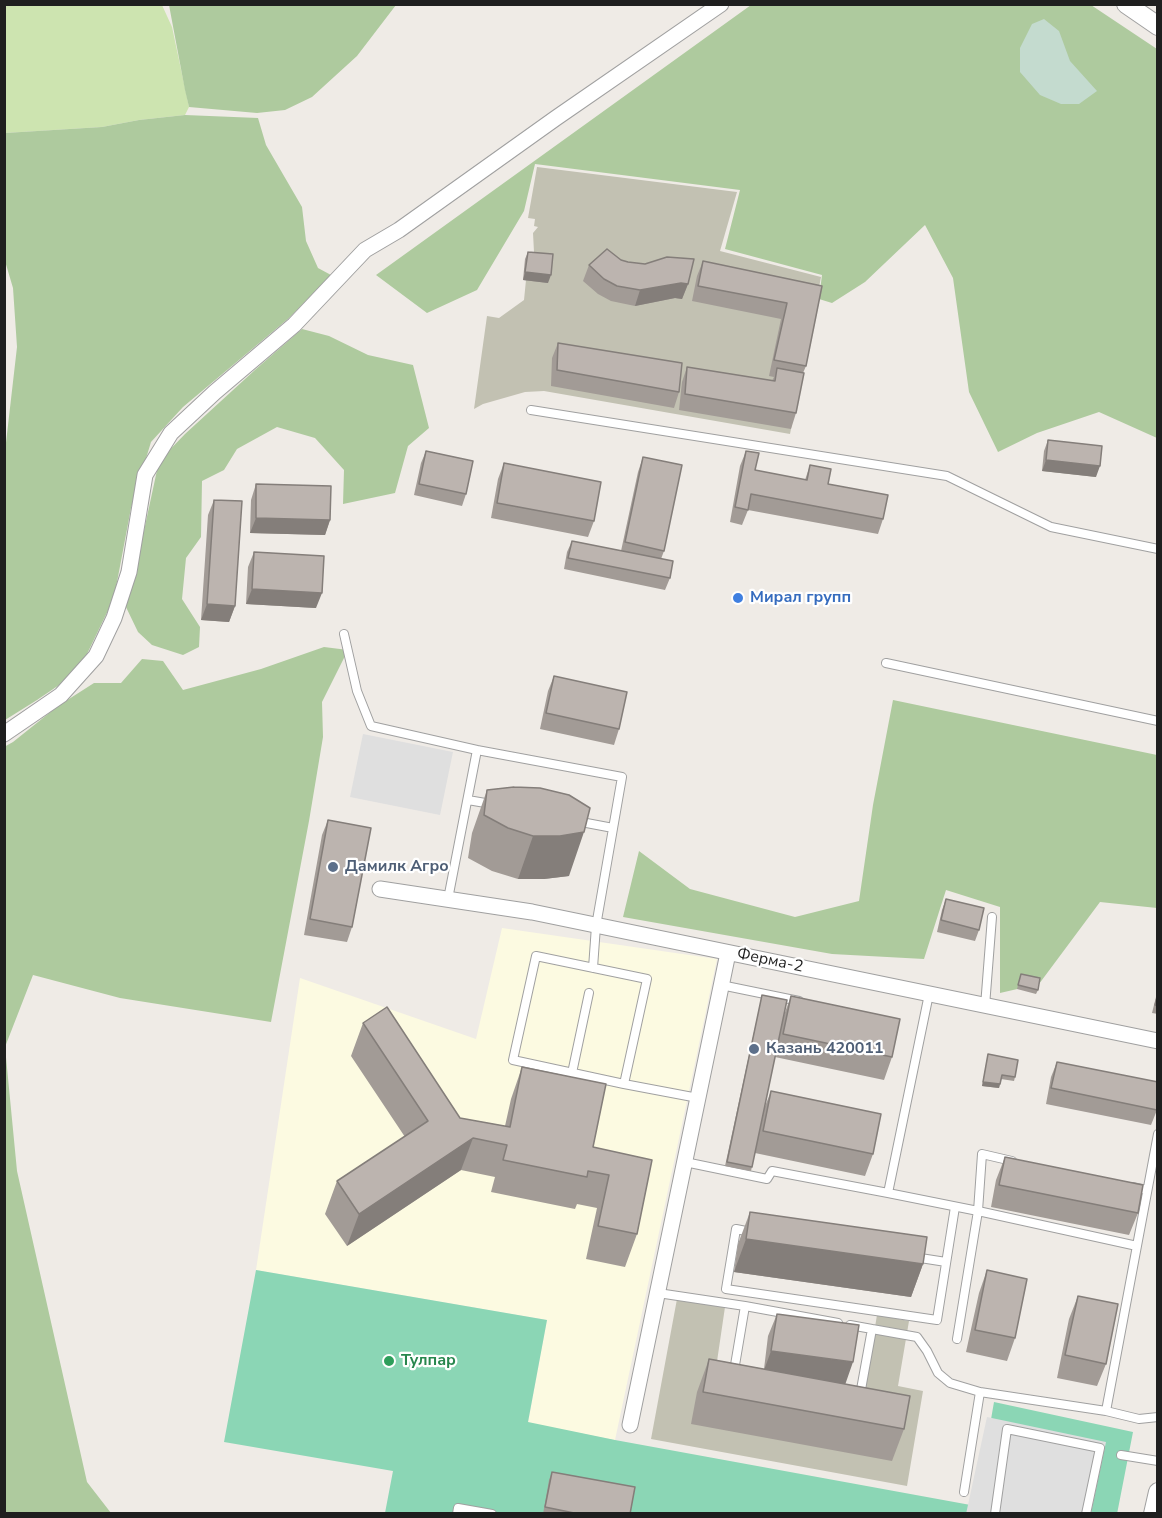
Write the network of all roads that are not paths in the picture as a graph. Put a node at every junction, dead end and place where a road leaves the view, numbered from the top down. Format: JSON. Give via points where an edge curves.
{"nodes":[{"id":1,"x":721,"y":4,"type":"edge"},
{"id":2,"x":1130,"y":7,"type":"edge"},
{"id":3,"x":1158,"y":7,"type":"edge"},
{"id":4,"x":1158,"y":26,"type":"edge"},
{"id":5,"x":531,"y":410,"type":"dead end"},
{"id":6,"x":1158,"y":549,"type":"edge"},
{"id":7,"x":344,"y":634,"type":"dead end"},
{"id":8,"x":886,"y":663,"type":"dead end"},
{"id":9,"x":1158,"y":721,"type":"edge"},
{"id":10,"x":4,"y":734,"type":"edge"},
{"id":11,"x":477,"y":750,"type":"junction"},
{"id":12,"x":468,"y":800,"type":"junction"},
{"id":13,"x":501,"y":806,"type":"edge"},
{"id":14,"x":568,"y":819,"type":"edge"},
{"id":15,"x":613,"y":828,"type":"junction"},
{"id":16,"x":380,"y":889,"type":"dead end"},
{"id":17,"x":448,"y":899,"type":"junction"},
{"id":18,"x":992,"y":917,"type":"dead end"},
{"id":19,"x":596,"y":926,"type":"junction"},
{"id":20,"x":728,"y":953,"type":"junction"},
{"id":21,"x":593,"y":968,"type":"junction"},
{"id":22,"x":721,"y":986,"type":"junction"},
{"id":23,"x":589,"y":993,"type":"dead end"},
{"id":24,"x":929,"y":994,"type":"junction"},
{"id":25,"x":812,"y":1004,"type":"edge"},
{"id":26,"x":985,"y":1006,"type":"junction"},
{"id":27,"x":1158,"y":1041,"type":"edge"},
{"id":28,"x":572,"y":1073,"type":"junction"},
{"id":29,"x":624,"y":1084,"type":"junction"},
{"id":30,"x":698,"y":1098,"type":"junction"},
{"id":31,"x":1158,"y":1134,"type":"edge"},
{"id":32,"x":685,"y":1162,"type":"junction"},
{"id":33,"x":1015,"y":1162,"type":"edge"},
{"id":34,"x":1125,"y":1185,"type":"edge"},
{"id":35,"x":1147,"y":1190,"type":"junction"},
{"id":36,"x":888,"y":1193,"type":"junction"},
{"id":37,"x":956,"y":1207,"type":"junction"},
{"id":38,"x":978,"y":1212,"type":"junction"},
{"id":39,"x":759,"y":1233,"type":"edge"},
{"id":40,"x":1137,"y":1245,"type":"junction"},
{"id":41,"x":911,"y":1257,"type":"edge"},
{"id":42,"x":946,"y":1262,"type":"junction"},
{"id":43,"x":658,"y":1293,"type":"junction"},
{"id":44,"x":746,"y":1306,"type":"junction"},
{"id":45,"x":872,"y":1329,"type":"junction"},
{"id":46,"x":957,"y":1339,"type":"dead end"},
{"id":47,"x":745,"y":1374,"type":"edge"},
{"id":48,"x":980,"y":1392,"type":"junction"},
{"id":49,"x":849,"y":1393,"type":"edge"},
{"id":50,"x":1106,"y":1411,"type":"junction"},
{"id":51,"x":1158,"y":1417,"type":"edge"},
{"id":52,"x":630,"y":1425,"type":"dead end"},
{"id":53,"x":1120,"y":1455,"type":"dead end"},
{"id":54,"x":1158,"y":1461,"type":"edge"},
{"id":55,"x":964,"y":1492,"type":"dead end"},
{"id":56,"x":1158,"y":1492,"type":"edge"},
{"id":57,"x":457,"y":1514,"type":"edge"},
{"id":58,"x":492,"y":1514,"type":"edge"},
{"id":59,"x":995,"y":1514,"type":"edge"},
{"id":60,"x":1086,"y":1514,"type":"edge"},
{"id":61,"x":1153,"y":1514,"type":"edge"}],
"edges":[{"from":1,"to":10,"type":"street","via":[[366,250],[294,325],[171,433],[145,475],[129,572],[96,656],[61,695]]},
{"from":2,"to":3,"type":"street"},
{"from":2,"to":4,"type":"street"},
{"from":5,"to":6,"type":"lane","via":[[947,476],[1050,527]]},
{"from":7,"to":11,"type":"lane","via":[[357,691],[371,726]]},
{"from":8,"to":9,"type":"lane"},
{"from":11,"to":12,"type":"lane"},
{"from":11,"to":15,"type":"lane","via":[[622,777]]},
{"from":12,"to":13,"type":"lane"},
{"from":12,"to":17,"type":"lane"},
{"from":14,"to":15,"type":"lane"},
{"from":15,"to":19,"type":"lane"},
{"from":16,"to":17,"type":"street","name":"Ферма-2"},
{"from":17,"to":19,"type":"street","name":"Ферма-2"},
{"from":18,"to":26,"type":"lane"},
{"from":19,"to":20,"type":"street","name":"Ферма-2"},
{"from":19,"to":21,"type":"lane"},
{"from":20,"to":22,"type":"street"},
{"from":20,"to":24,"type":"street","name":"Ферма-2"},
{"from":21,"to":28,"type":"lane","via":[[536,956],[513,1060]]},
{"from":21,"to":29,"type":"lane","via":[[647,979]]},
{"from":22,"to":25,"type":"lane"},
{"from":22,"to":30,"type":"street"},
{"from":23,"to":28,"type":"lane"},
{"from":24,"to":26,"type":"street","name":"Ферма-2"},
{"from":24,"to":36,"type":"lane"},
{"from":26,"to":27,"type":"street","name":"Ферма-2"},
{"from":28,"to":29,"type":"lane"},
{"from":29,"to":30,"type":"lane"},
{"from":30,"to":32,"type":"street"},
{"from":31,"to":35,"type":"lane"},
{"from":32,"to":36,"type":"lane","via":[[768,1179],[772,1171]]},
{"from":32,"to":43,"type":"street"},
{"from":33,"to":38,"type":"lane","via":[[982,1154]]},
{"from":34,"to":35,"type":"lane"},
{"from":35,"to":40,"type":"lane"},
{"from":36,"to":37,"type":"lane"},
{"from":37,"to":38,"type":"lane"},
{"from":37,"to":42,"type":"lane"},
{"from":38,"to":40,"type":"lane"},
{"from":38,"to":46,"type":"lane"},
{"from":39,"to":42,"type":"lane","via":[[736,1230],[726,1289],[937,1320]]},
{"from":40,"to":50,"type":"lane"},
{"from":41,"to":42,"type":"lane"},
{"from":43,"to":44,"type":"lane"},
{"from":43,"to":52,"type":"street"},
{"from":44,"to":45,"type":"lane"},
{"from":44,"to":47,"type":"lane","via":[[734,1371]]},
{"from":45,"to":48,"type":"lane","via":[[917,1337],[938,1373],[950,1383]]},
{"from":45,"to":49,"type":"lane","via":[[860,1395]]},
{"from":48,"to":50,"type":"lane"},
{"from":48,"to":55,"type":"lane"},
{"from":50,"to":51,"type":"lane","via":[[1139,1419]]},
{"from":53,"to":54,"type":"lane"},
{"from":56,"to":61,"type":"street"},
{"from":57,"to":58,"type":"lane","via":[[458,1508]]},
{"from":59,"to":60,"type":"lane","via":[[1008,1429],[1100,1448]]}]}
